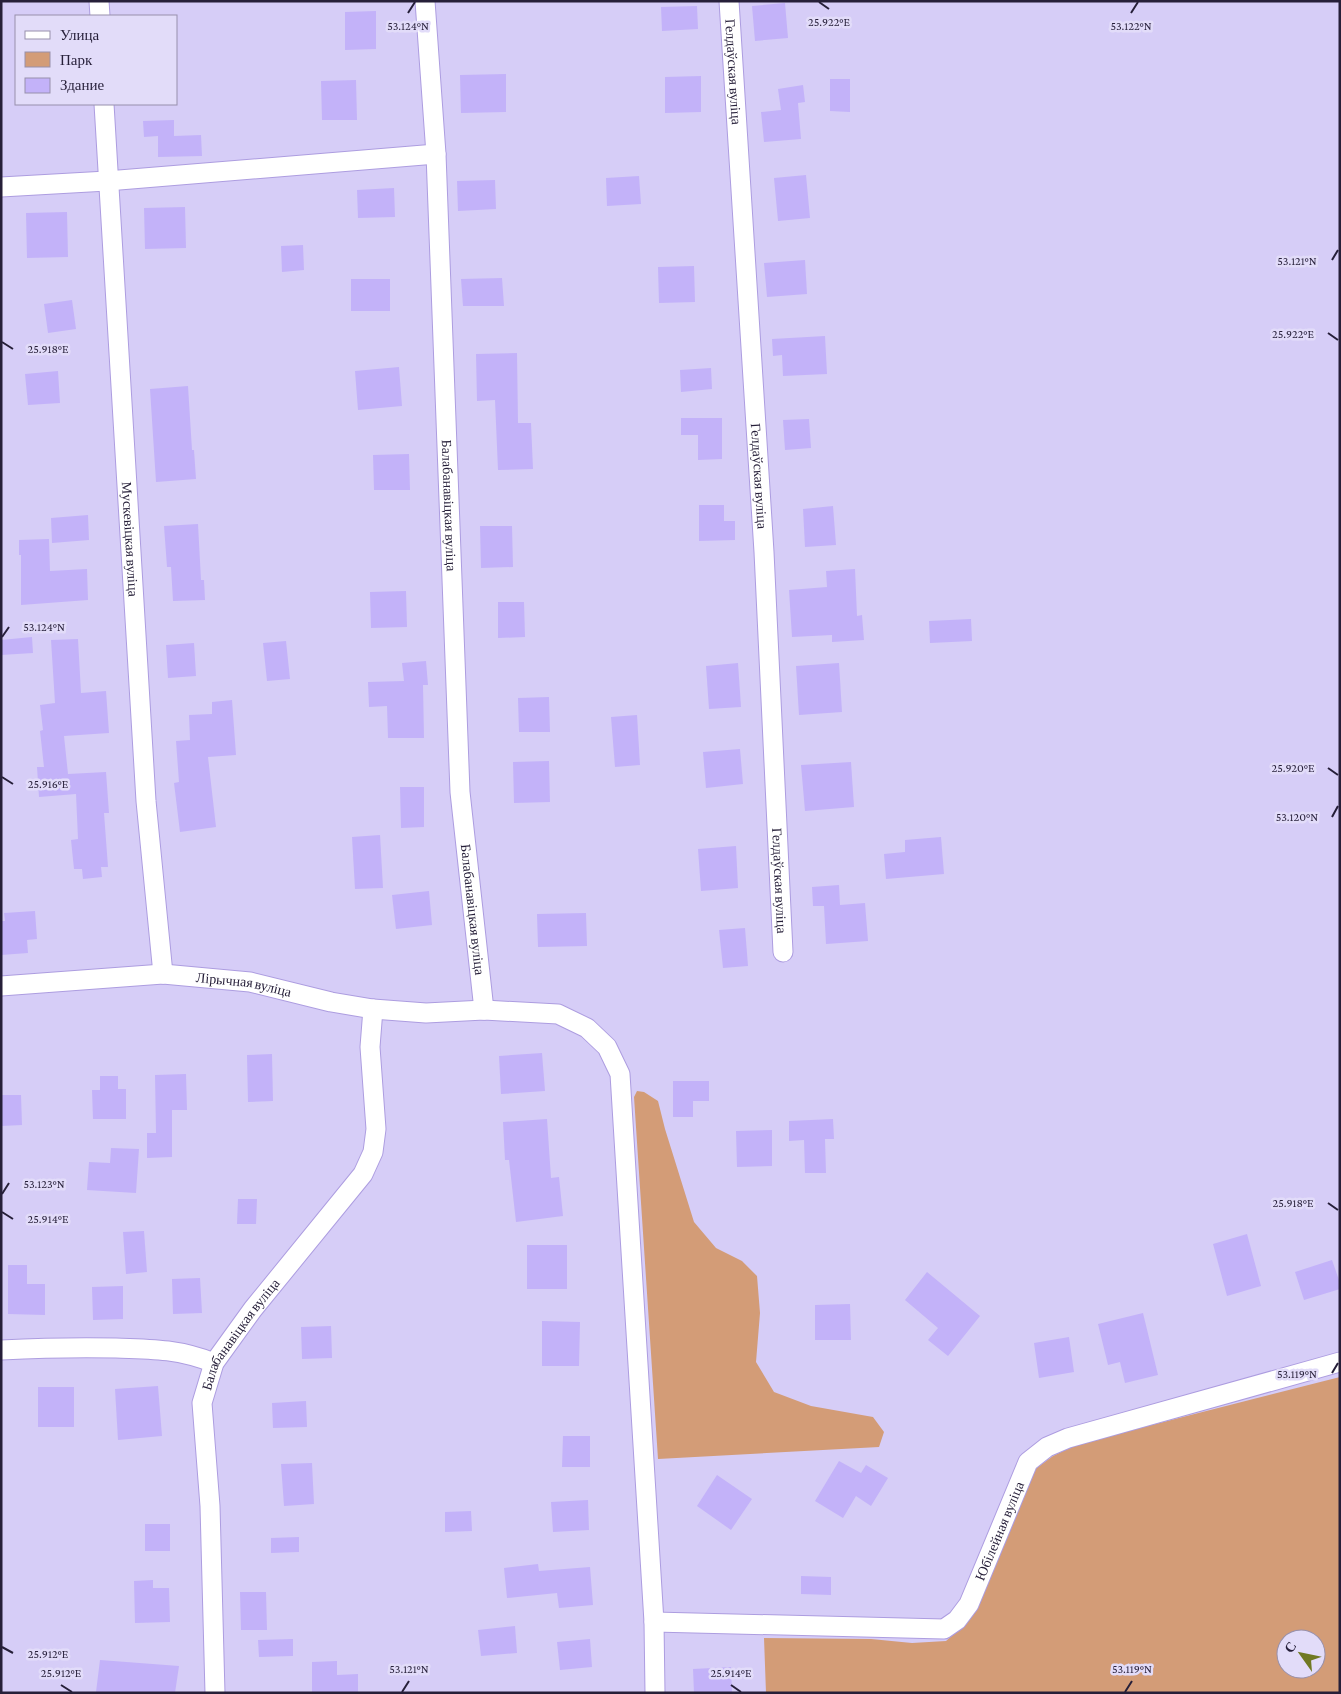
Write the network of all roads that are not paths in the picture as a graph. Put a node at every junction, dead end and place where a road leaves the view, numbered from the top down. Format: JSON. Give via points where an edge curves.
{"nodes":[{"id":1,"x":99,"y":1,"type":"edge"},
{"id":2,"x":425,"y":1,"type":"edge"},
{"id":3,"x":729,"y":1,"type":"edge"},
{"id":4,"x":100,"y":15,"type":"edge"},
{"id":5,"x":104,"y":105,"type":"edge"},
{"id":6,"x":436,"y":154,"type":"junction"},
{"id":7,"x":108,"y":181,"type":"junction"},
{"id":8,"x":1,"y":187,"type":"edge"},
{"id":9,"x":783,"y":952,"type":"dead end"},
{"id":10,"x":163,"y":974,"type":"junction"},
{"id":11,"x":1,"y":986,"type":"edge"},
{"id":12,"x":373,"y":1009,"type":"junction"},
{"id":13,"x":484,"y":1010,"type":"junction"},
{"id":14,"x":1,"y":1350,"type":"edge"},
{"id":15,"x":214,"y":1362,"type":"junction"},
{"id":16,"x":1340,"y":1362,"type":"edge"},
{"id":17,"x":654,"y":1622,"type":"junction"},
{"id":18,"x":215,"y":1693,"type":"edge"},
{"id":19,"x":655,"y":1693,"type":"edge"}],
"edges":[{"from":1,"to":4,"type":"street"},
{"from":2,"to":6,"type":"street","name":"Балабанавіцкая вуліца"},
{"from":3,"to":9,"type":"street","name":"Гелдаўская вуліца","via":[[764,552]]},
{"from":5,"to":7,"type":"street","name":"Мускевіцкая вуліца"},
{"from":6,"to":7,"type":"street"},
{"from":6,"to":13,"type":"street","name":"Балабанавіцкая вуліца","via":[[460,792]]},
{"from":7,"to":8,"type":"street"},
{"from":7,"to":10,"type":"street","name":"Мускевіцкая вуліца","via":[[146,801]]},
{"from":10,"to":11,"type":"street","name":"Лірычная вуліца"},
{"from":10,"to":12,"type":"street","name":"Лірычная вуліца","via":[[250,982]]},
{"from":12,"to":13,"type":"street","name":"Лірычная вуліца","via":[[426,1013]]},
{"from":12,"to":15,"type":"street","name":"Балабанавіцкая вуліца","via":[[370,1047],[376,1129],[373,1152],[363,1174],[252,1309]]},
{"from":13,"to":17,"type":"street","name":"Лірычная вуліца","via":[[558,1014],[587,1028],[607,1048],[620,1074]]},
{"from":14,"to":15,"type":"street","via":[[66,1346],[159,1349],[193,1354]]},
{"from":15,"to":18,"type":"street","name":"Балабанавіцкая вуліца","via":[[202,1403],[210,1506]]},
{"from":16,"to":17,"type":"street","name":"Юбілейная вуліца","via":[[1068,1438],[1047,1447],[1028,1462],[969,1604],[957,1620],[944,1629]]},
{"from":17,"to":19,"type":"street","name":"Лірычная вуліца"}]}
